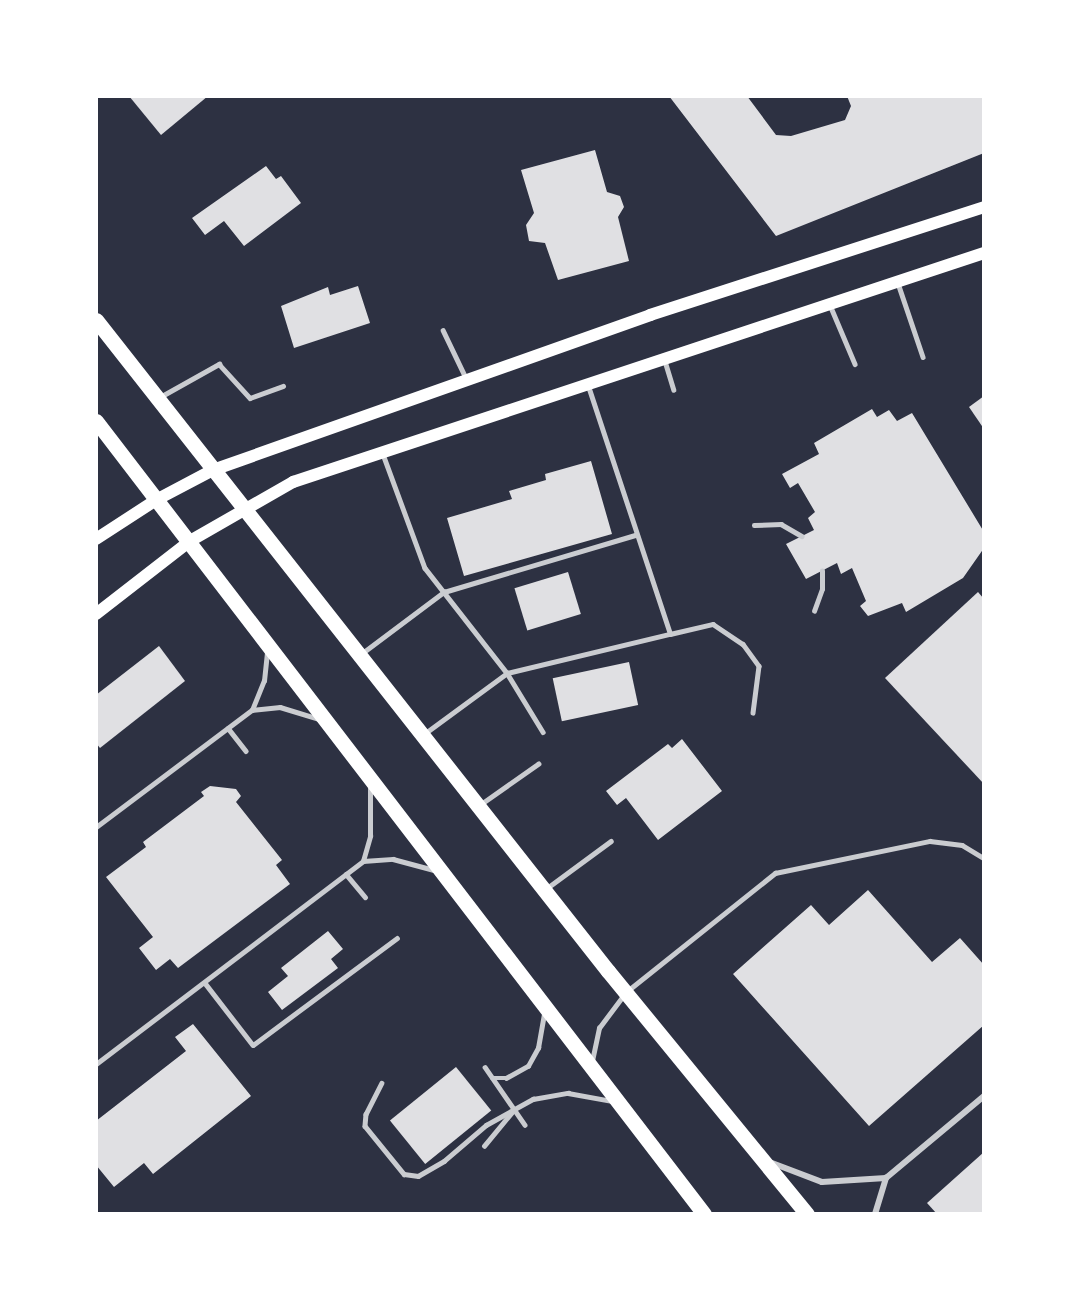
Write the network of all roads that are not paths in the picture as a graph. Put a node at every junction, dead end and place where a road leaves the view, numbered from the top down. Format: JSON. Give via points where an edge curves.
{"nodes":[{"id":1,"x":984,"y":207,"type":"edge"},
{"id":2,"x":984,"y":254,"type":"edge"},
{"id":3,"x":898,"y":283,"type":"junction"},
{"id":4,"x":830,"y":305,"type":"junction"},
{"id":5,"x":96,"y":320,"type":"edge"},
{"id":6,"x":443,"y":330,"type":"dead end"},
{"id":7,"x":923,"y":357,"type":"dead end"},
{"id":8,"x":664,"y":358,"type":"junction"},
{"id":9,"x":855,"y":364,"type":"dead end"},
{"id":10,"x":467,"y":380,"type":"junction"},
{"id":11,"x":587,"y":383,"type":"junction"},
{"id":12,"x":283,"y":386,"type":"dead end"},
{"id":13,"x":674,"y":390,"type":"dead end"},
{"id":14,"x":157,"y":398,"type":"junction"},
{"id":15,"x":96,"y":421,"type":"edge"},
{"id":16,"x":382,"y":452,"type":"junction"},
{"id":17,"x":213,"y":470,"type":"junction"},
{"id":18,"x":156,"y":500,"type":"junction"},
{"id":19,"x":243,"y":508,"type":"junction"},
{"id":20,"x":754,"y":525,"type":"dead end"},
{"id":21,"x":635,"y":535,"type":"junction"},
{"id":22,"x":802,"y":536,"type":"dead end"},
{"id":23,"x":96,"y":539,"type":"edge"},
{"id":24,"x":190,"y":541,"type":"junction"},
{"id":25,"x":822,"y":571,"type":"dead end"},
{"id":26,"x":444,"y":592,"type":"junction"},
{"id":27,"x":814,"y":611,"type":"dead end"},
{"id":28,"x":96,"y":614,"type":"edge"},
{"id":29,"x":670,"y":633,"type":"junction"},
{"id":30,"x":268,"y":644,"type":"junction"},
{"id":31,"x":359,"y":655,"type":"junction"},
{"id":32,"x":507,"y":673,"type":"junction"},
{"id":33,"x":252,"y":710,"type":"junction"},
{"id":34,"x":753,"y":713,"type":"dead end"},
{"id":35,"x":328,"y":723,"type":"junction"},
{"id":36,"x":228,"y":728,"type":"junction"},
{"id":37,"x":543,"y":732,"type":"dead end"},
{"id":38,"x":422,"y":735,"type":"junction"},
{"id":39,"x":246,"y":751,"type":"dead end"},
{"id":40,"x":538,"y":764,"type":"dead end"},
{"id":41,"x":370,"y":779,"type":"junction"},
{"id":42,"x":478,"y":806,"type":"junction"},
{"id":43,"x":96,"y":827,"type":"edge"},
{"id":44,"x":611,"y":841,"type":"dead end"},
{"id":45,"x":984,"y":858,"type":"edge"},
{"id":46,"x":363,"y":861,"type":"junction"},
{"id":47,"x":440,"y":873,"type":"junction"},
{"id":48,"x":346,"y":874,"type":"junction"},
{"id":49,"x":545,"y":890,"type":"junction"},
{"id":50,"x":365,"y":897,"type":"dead end"},
{"id":51,"x":397,"y":938,"type":"dead end"},
{"id":52,"x":205,"y":983,"type":"junction"},
{"id":53,"x":626,"y":992,"type":"junction"},
{"id":54,"x":544,"y":1008,"type":"junction"},
{"id":55,"x":96,"y":1064,"type":"edge"},
{"id":56,"x":484,"y":1067,"type":"dead end"},
{"id":57,"x":590,"y":1070,"type":"junction"},
{"id":58,"x":492,"y":1078,"type":"junction"},
{"id":59,"x":382,"y":1083,"type":"dead end"},
{"id":60,"x":984,"y":1096,"type":"edge"},
{"id":61,"x":615,"y":1102,"type":"junction"},
{"id":62,"x":514,"y":1110,"type":"junction"},
{"id":63,"x":525,"y":1125,"type":"dead end"},
{"id":64,"x":484,"y":1146,"type":"dead end"},
{"id":65,"x":761,"y":1157,"type":"junction"},
{"id":66,"x":886,"y":1178,"type":"junction"},
{"id":67,"x":704,"y":1214,"type":"edge"},
{"id":68,"x":807,"y":1214,"type":"edge"},
{"id":69,"x":875,"y":1214,"type":"edge"}],
"edges":[{"from":1,"to":10,"type":"main road","via":[[650,315]]},
{"from":2,"to":3,"type":"main road"},
{"from":3,"to":4,"type":"main road"},
{"from":3,"to":7,"type":"lane"},
{"from":4,"to":8,"type":"main road"},
{"from":4,"to":9,"type":"lane"},
{"from":5,"to":14,"type":"main road"},
{"from":6,"to":10,"type":"lane"},
{"from":8,"to":11,"type":"main road"},
{"from":8,"to":13,"type":"lane"},
{"from":10,"to":17,"type":"main road"},
{"from":11,"to":16,"type":"main road"},
{"from":11,"to":21,"type":"lane"},
{"from":12,"to":14,"type":"lane","via":[[250,398],[219,364]]},
{"from":14,"to":17,"type":"main road"},
{"from":15,"to":18,"type":"main road"},
{"from":16,"to":19,"type":"main road","via":[[293,482]]},
{"from":16,"to":26,"type":"lane","via":[[425,568]]},
{"from":17,"to":18,"type":"main road"},
{"from":17,"to":19,"type":"main road"},
{"from":18,"to":23,"type":"main road"},
{"from":18,"to":24,"type":"main road"},
{"from":19,"to":24,"type":"main road"},
{"from":19,"to":31,"type":"main road"},
{"from":20,"to":22,"type":"lane","via":[[781,524]]},
{"from":21,"to":26,"type":"lane"},
{"from":21,"to":29,"type":"lane"},
{"from":24,"to":28,"type":"main road"},
{"from":24,"to":30,"type":"main road"},
{"from":25,"to":27,"type":"lane","via":[[822,589]]},
{"from":26,"to":31,"type":"lane"},
{"from":26,"to":32,"type":"lane"},
{"from":29,"to":32,"type":"lane"},
{"from":29,"to":34,"type":"lane","via":[[713,624],[743,644],[759,666]]},
{"from":30,"to":33,"type":"lane","via":[[264,681]]},
{"from":30,"to":35,"type":"main road"},
{"from":31,"to":38,"type":"main road"},
{"from":32,"to":37,"type":"lane"},
{"from":32,"to":38,"type":"lane"},
{"from":33,"to":35,"type":"lane","via":[[280,707]]},
{"from":33,"to":36,"type":"lane"},
{"from":35,"to":41,"type":"main road"},
{"from":36,"to":39,"type":"lane"},
{"from":36,"to":43,"type":"lane"},
{"from":38,"to":42,"type":"main road"},
{"from":40,"to":42,"type":"lane"},
{"from":41,"to":46,"type":"lane","via":[[370,836]]},
{"from":41,"to":47,"type":"main road"},
{"from":42,"to":49,"type":"main road"},
{"from":44,"to":49,"type":"lane"},
{"from":45,"to":53,"type":"lane","via":[[962,845],[930,841],[775,873]]},
{"from":46,"to":47,"type":"lane","via":[[393,859]]},
{"from":46,"to":48,"type":"lane"},
{"from":47,"to":54,"type":"main road"},
{"from":48,"to":50,"type":"lane"},
{"from":48,"to":52,"type":"lane"},
{"from":49,"to":53,"type":"main road"},
{"from":51,"to":52,"type":"lane","via":[[254,1045]]},
{"from":52,"to":55,"type":"lane"},
{"from":53,"to":57,"type":"lane","via":[[600,1028]]},
{"from":53,"to":65,"type":"main road"},
{"from":54,"to":57,"type":"main road"},
{"from":54,"to":58,"type":"lane","via":[[540,1041],[528,1066],[506,1078]]},
{"from":56,"to":58,"type":"lane"},
{"from":57,"to":61,"type":"main road"},
{"from":58,"to":62,"type":"lane"},
{"from":59,"to":62,"type":"lane","via":[[366,1114],[365,1126],[404,1174],[418,1176],[444,1161],[486,1125]]},
{"from":60,"to":66,"type":"street"},
{"from":61,"to":62,"type":"lane","via":[[558,1093],[533,1099]]},
{"from":61,"to":67,"type":"main road"},
{"from":62,"to":63,"type":"lane"},
{"from":62,"to":64,"type":"lane"},
{"from":65,"to":66,"type":"street","via":[[822,1182]]},
{"from":65,"to":68,"type":"main road"},
{"from":66,"to":69,"type":"street"}]}
